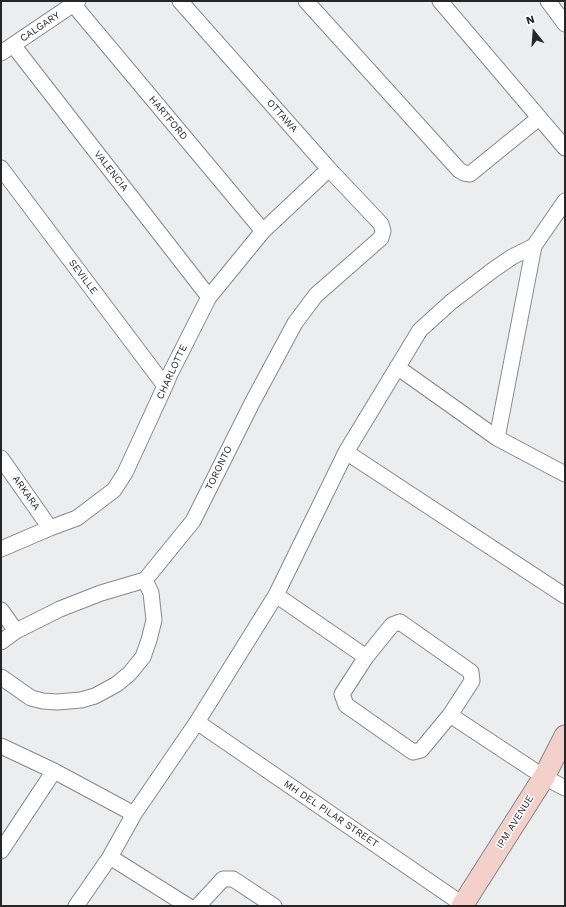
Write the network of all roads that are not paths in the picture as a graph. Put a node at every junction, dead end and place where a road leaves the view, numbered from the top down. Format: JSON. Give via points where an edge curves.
{"nodes":[{"id":1,"x":180,"y":1,"type":"edge"},
{"id":2,"x":306,"y":1,"type":"edge"},
{"id":3,"x":440,"y":1,"type":"edge"},
{"id":4,"x":548,"y":1,"type":"edge"},
{"id":5,"x":76,"y":3,"type":"edge"},
{"id":6,"x":565,"y":24,"type":"edge"},
{"id":7,"x":7,"y":49,"type":"edge"},
{"id":8,"x":539,"y":118,"type":"junction"},
{"id":9,"x":565,"y":148,"type":"edge"},
{"id":10,"x":329,"y":169,"type":"junction"},
{"id":11,"x":4,"y":176,"type":"edge"},
{"id":12,"x":565,"y":201,"type":"edge"},
{"id":13,"x":262,"y":231,"type":"junction"},
{"id":14,"x":383,"y":232,"type":"joint"},
{"id":15,"x":534,"y":246,"type":"junction"},
{"id":16,"x":209,"y":297,"type":"junction"},
{"id":17,"x":397,"y":367,"type":"junction"},
{"id":18,"x":165,"y":386,"type":"junction"},
{"id":19,"x":497,"y":438,"type":"junction"},
{"id":20,"x":346,"y":452,"type":"junction"},
{"id":21,"x":1,"y":458,"type":"edge"},
{"id":22,"x":565,"y":474,"type":"edge"},
{"id":23,"x":50,"y":528,"type":"junction"},
{"id":24,"x":1,"y":549,"type":"edge"},
{"id":25,"x":145,"y":580,"type":"junction"},
{"id":26,"x":276,"y":595,"type":"junction"},
{"id":27,"x":565,"y":596,"type":"edge"},
{"id":28,"x":1,"y":610,"type":"edge"},
{"id":29,"x":16,"y":631,"type":"junction"},
{"id":30,"x":1,"y":642,"type":"edge"},
{"id":31,"x":366,"y":657,"type":"junction"},
{"id":32,"x":1,"y":677,"type":"edge"},
{"id":33,"x":450,"y":715,"type":"junction"},
{"id":34,"x":197,"y":722,"type":"junction"},
{"id":35,"x":565,"y":736,"type":"edge"},
{"id":36,"x":1,"y":746,"type":"edge"},
{"id":37,"x":54,"y":771,"type":"junction"},
{"id":38,"x":544,"y":777,"type":"junction"},
{"id":39,"x":565,"y":788,"type":"edge"},
{"id":40,"x":134,"y":814,"type":"junction"},
{"id":41,"x":1,"y":851,"type":"edge"},
{"id":42,"x":110,"y":857,"type":"junction"},
{"id":43,"x":76,"y":906,"type":"edge"},
{"id":44,"x":188,"y":906,"type":"edge"},
{"id":45,"x":198,"y":906,"type":"edge"},
{"id":46,"x":274,"y":906,"type":"edge"},
{"id":47,"x":463,"y":906,"type":"edge"}],
"edges":[{"from":1,"to":10,"type":"street","name":"OTTAWA"},
{"from":2,"to":8,"type":"street","via":[[464,173],[470,174]]},
{"from":3,"to":8,"type":"street"},
{"from":4,"to":6,"type":"street"},
{"from":5,"to":7,"type":"street","name":"CALGARY"},
{"from":5,"to":13,"type":"street","name":"HARTFORD"},
{"from":7,"to":16,"type":"street","name":"VALENCIA"},
{"from":8,"to":9,"type":"street"},
{"from":10,"to":13,"type":"street","name":"CHARLOTTE"},
{"from":10,"to":14,"type":"street","name":"OTTAWA","via":[[381,224]]},
{"from":11,"to":18,"type":"street","name":"SEVILLE"},
{"from":12,"to":15,"type":"street"},
{"from":13,"to":16,"type":"street","name":"CHARLOTTE"},
{"from":14,"to":25,"type":"street","name":"TORONTO","via":[[381,238],[316,295],[295,323],[193,521]]},
{"from":15,"to":17,"type":"street","via":[[492,270],[451,302],[420,330]]},
{"from":15,"to":19,"type":"street"},
{"from":16,"to":18,"type":"street","name":"CHARLOTTE"},
{"from":17,"to":19,"type":"street"},
{"from":17,"to":20,"type":"street"},
{"from":18,"to":23,"type":"street","name":"CHARLOTTE","via":[[125,473],[114,490],[77,518]]},
{"from":19,"to":22,"type":"street"},
{"from":20,"to":26,"type":"street"},
{"from":20,"to":27,"type":"street"},
{"from":21,"to":23,"type":"street","name":"ARKARA"},
{"from":23,"to":24,"type":"street","name":"CHARLOTTE"},
{"from":25,"to":29,"type":"street","via":[[60,609]]},
{"from":25,"to":32,"type":"street","via":[[151,593],[154,620],[149,640],[143,657],[117,684],[95,696],[50,702],[31,698]]},
{"from":26,"to":31,"type":"street"},
{"from":26,"to":34,"type":"street"},
{"from":28,"to":29,"type":"street"},
{"from":29,"to":30,"type":"street"},
{"from":31,"to":33,"type":"street","via":[[392,625],[400,622],[471,672],[472,681]]},
{"from":31,"to":33,"type":"street","via":[[342,694],[346,704],[413,752],[421,750]]},
{"from":33,"to":38,"type":"street"},
{"from":34,"to":40,"type":"street"},
{"from":34,"to":47,"type":"street","name":"MH DEL PILAR STREET"},
{"from":35,"to":38,"type":"street","name":"IPM AVENUE"},
{"from":36,"to":37,"type":"street"},
{"from":37,"to":40,"type":"street"},
{"from":37,"to":41,"type":"street"},
{"from":38,"to":39,"type":"street"},
{"from":38,"to":47,"type":"street","name":"IPM AVENUE"},
{"from":40,"to":42,"type":"street"},
{"from":42,"to":43,"type":"street"},
{"from":42,"to":44,"type":"street"},
{"from":45,"to":46,"type":"street","via":[[223,879],[234,879]]}]}
